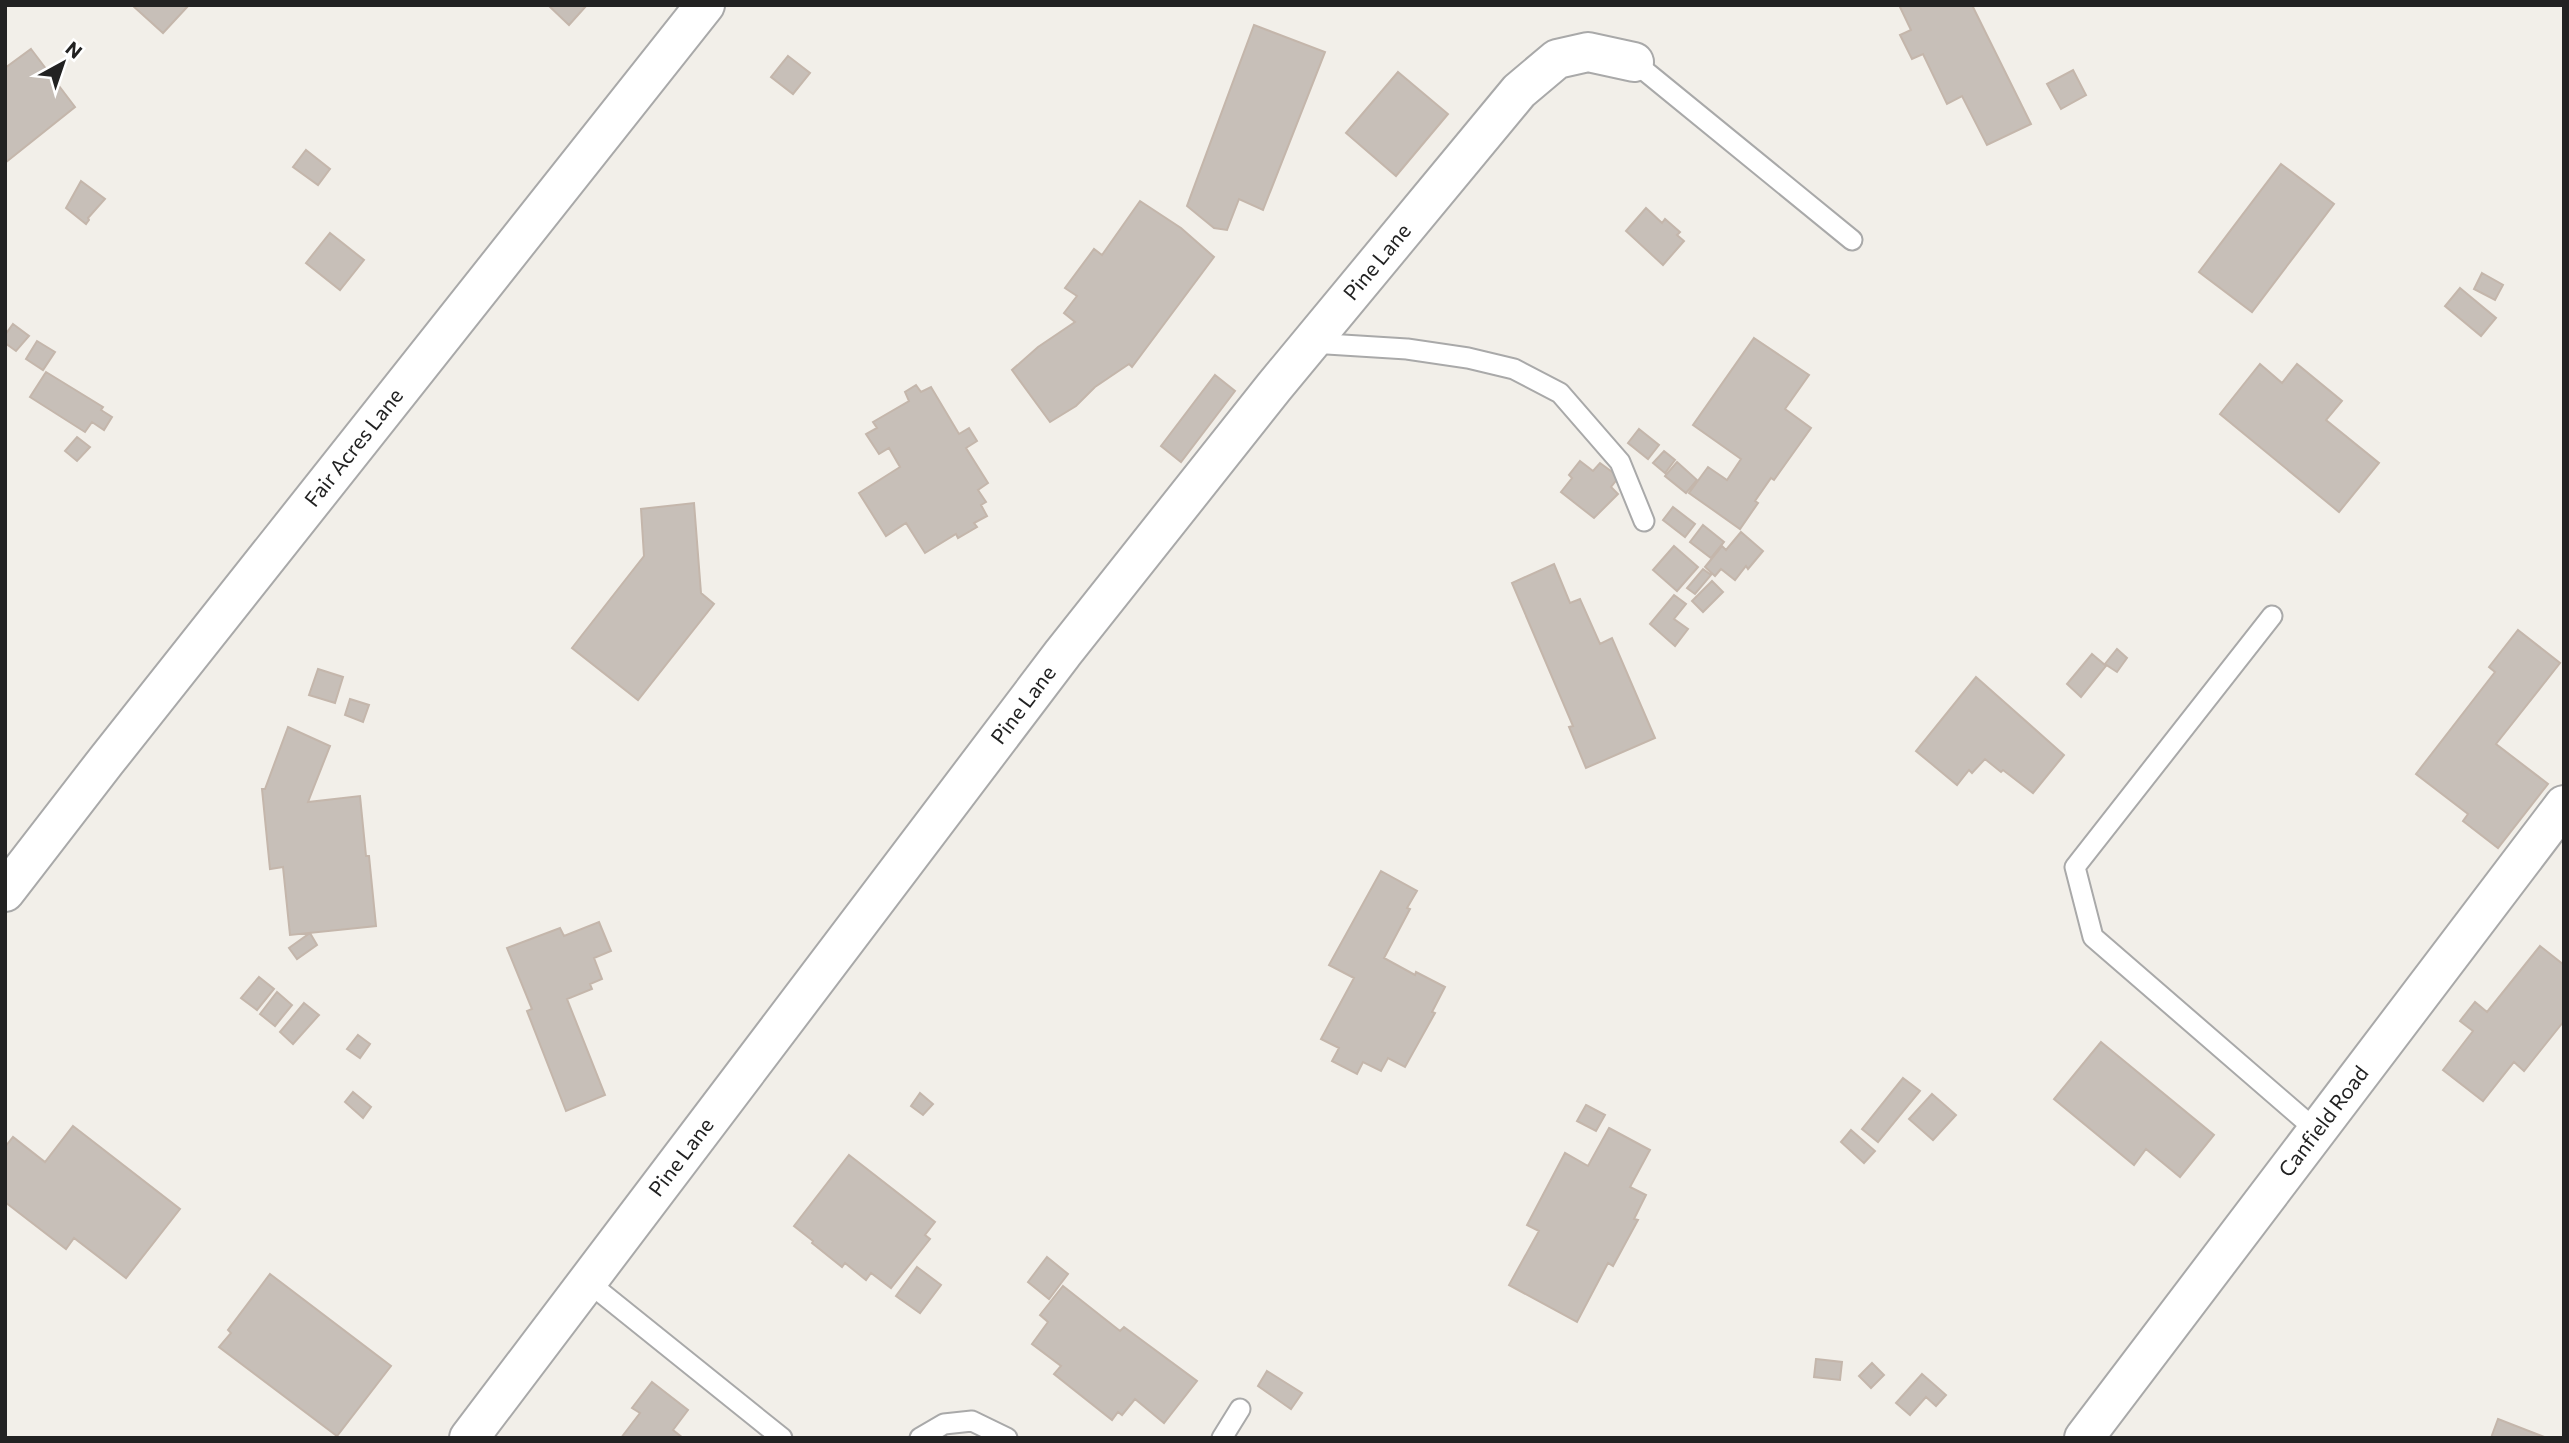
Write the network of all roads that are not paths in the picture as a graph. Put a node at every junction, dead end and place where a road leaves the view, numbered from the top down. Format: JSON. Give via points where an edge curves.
{"nodes":[{"id":1,"x":705,"y":5,"type":"edge"},
{"id":2,"x":1634,"y":62,"type":"joint"},
{"id":3,"x":1852,"y":240,"type":"dead end"},
{"id":4,"x":1311,"y":343,"type":"junction"},
{"id":5,"x":1644,"y":521,"type":"dead end"},
{"id":6,"x":2272,"y":616,"type":"dead end"},
{"id":7,"x":2564,"y":805,"type":"edge"},
{"id":8,"x":5,"y":892,"type":"edge"},
{"id":9,"x":2317,"y":1131,"type":"junction"},
{"id":10,"x":588,"y":1282,"type":"junction"},
{"id":11,"x":1240,"y":1409,"type":"dead end"},
{"id":12,"x":469,"y":1438,"type":"edge"},
{"id":13,"x":782,"y":1438,"type":"edge"},
{"id":14,"x":920,"y":1438,"type":"edge"},
{"id":15,"x":1007,"y":1438,"type":"edge"},
{"id":16,"x":1222,"y":1438,"type":"edge"},
{"id":17,"x":2084,"y":1438,"type":"edge"}],
"edges":[{"from":1,"to":8,"type":"street","name":"Fair Acres Lane"},
{"from":2,"to":3,"type":"lane"},
{"from":2,"to":4,"type":"street","name":"Pine Lane","via":[[1588,52],[1557,59],[1519,91]]},
{"from":4,"to":5,"type":"lane","via":[[1468,358],[1514,369],[1560,393],[1620,461]]},
{"from":4,"to":10,"type":"street","name":"Pine Lane","via":[[1063,653]]},
{"from":6,"to":9,"type":"lane","via":[[2075,867],[2093,937]]},
{"from":7,"to":9,"type":"street","name":"Canfield Road"},
{"from":9,"to":17,"type":"street","name":"Canfield Road"},
{"from":10,"to":12,"type":"street","name":"Pine Lane"},
{"from":10,"to":13,"type":"lane"},
{"from":11,"to":16,"type":"lane"},
{"from":14,"to":15,"type":"lane","via":[[944,1424],[972,1420]]}]}
